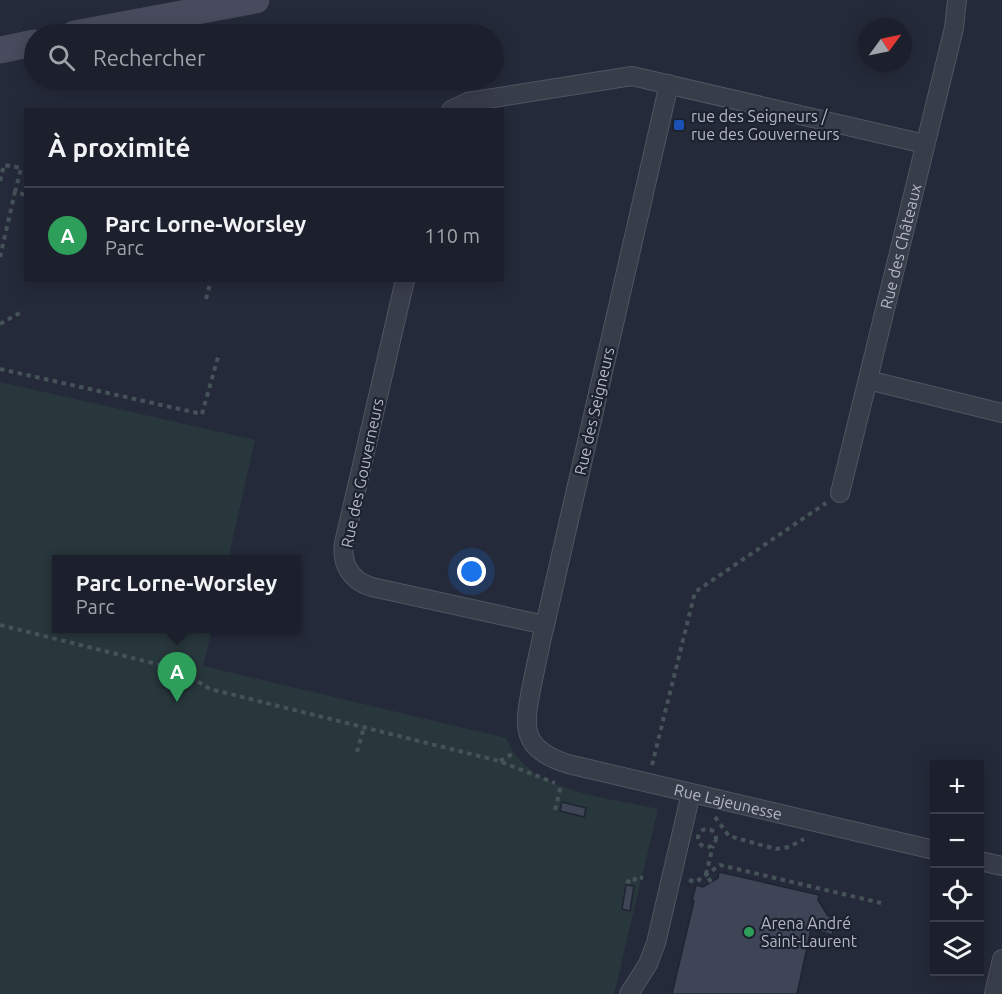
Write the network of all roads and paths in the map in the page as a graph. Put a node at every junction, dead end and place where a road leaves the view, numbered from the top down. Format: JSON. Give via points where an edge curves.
{"nodes":[{"id":1,"x":256,"y":0,"type":"edge"},
{"id":2,"x":957,"y":0,"type":"edge"},
{"id":3,"x":128,"y":24,"type":"edge"},
{"id":4,"x":24,"y":45,"type":"edge"},
{"id":5,"x":0,"y":50,"type":"edge"},
{"id":6,"x":669,"y":84,"type":"junction"},
{"id":7,"x":455,"y":108,"type":"edge"},
{"id":8,"x":925,"y":144,"type":"junction"},
{"id":9,"x":0,"y":182,"type":"edge"},
{"id":10,"x":15,"y":192,"type":"junction"},
{"id":11,"x":24,"y":194,"type":"edge"},
{"id":12,"x":0,"y":257,"type":"edge"},
{"id":13,"x":210,"y":282,"type":"edge"},
{"id":14,"x":405,"y":282,"type":"edge"},
{"id":15,"x":206,"y":299,"type":"dead end"},
{"id":16,"x":23,"y":310,"type":"dead end"},
{"id":17,"x":0,"y":324,"type":"edge"},
{"id":18,"x":218,"y":357,"type":"dead end"},
{"id":19,"x":0,"y":369,"type":"edge"},
{"id":20,"x":868,"y":380,"type":"junction"},
{"id":21,"x":1002,"y":413,"type":"edge"},
{"id":22,"x":840,"y":493,"type":"joint"},
{"id":23,"x":0,"y":625,"type":"edge"},
{"id":24,"x":544,"y":625,"type":"junction"},
{"id":25,"x":364,"y":727,"type":"junction"},
{"id":26,"x":529,"y":738,"type":"joint"},
{"id":27,"x":357,"y":752,"type":"dead end"},
{"id":28,"x":512,"y":754,"type":"dead end"},
{"id":29,"x":499,"y":761,"type":"junction"},
{"id":30,"x":652,"y":766,"type":"dead end"},
{"id":31,"x":555,"y":783,"type":"dead end"},
{"id":32,"x":561,"y":785,"type":"dead end"},
{"id":33,"x":691,"y":793,"type":"junction"},
{"id":34,"x":555,"y":810,"type":"dead end"},
{"id":35,"x":709,"y":814,"type":"dead end"},
{"id":36,"x":809,"y":837,"type":"dead end"},
{"id":37,"x":714,"y":844,"type":"junction"},
{"id":38,"x":930,"y":849,"type":"edge"},
{"id":39,"x":709,"y":862,"type":"junction"},
{"id":40,"x":984,"y":862,"type":"edge"},
{"id":41,"x":720,"y":865,"type":"junction"},
{"id":42,"x":1002,"y":866,"type":"edge"},
{"id":43,"x":706,"y":874,"type":"junction"},
{"id":44,"x":643,"y":878,"type":"dead end"},
{"id":45,"x":682,"y":879,"type":"dead end"},
{"id":46,"x":626,"y":881,"type":"dead end"},
{"id":47,"x":711,"y":882,"type":"dead end"},
{"id":48,"x":881,"y":903,"type":"dead end"},
{"id":49,"x":1002,"y":959,"type":"edge"},
{"id":50,"x":629,"y":994,"type":"edge"},
{"id":51,"x":994,"y":994,"type":"edge"}],
"edges":[{"from":1,"to":3,"type":"street"},
{"from":2,"to":8,"type":"street","name":"Rue des Châteaux","via":[[954,28]]},
{"from":4,"to":5,"type":"street"},
{"from":6,"to":7,"type":"street","via":[[626,76],[468,102]]},
{"from":6,"to":8,"type":"street"},
{"from":6,"to":24,"type":"street","name":"Rue des Seigneurs"},
{"from":8,"to":20,"type":"street","name":"Rue des Châteaux"},
{"from":9,"to":10,"type":"path","via":[[4,165],[21,168]]},
{"from":10,"to":11,"type":"path"},
{"from":10,"to":12,"type":"path"},
{"from":13,"to":15,"type":"path"},
{"from":14,"to":24,"type":"street","name":"Rue des Gouverneurs","via":[[344,543],[347,568],[360,582],[372,587]]},
{"from":16,"to":17,"type":"path"},
{"from":18,"to":19,"type":"path","via":[[202,414]]},
{"from":20,"to":21,"type":"street"},
{"from":20,"to":22,"type":"street","name":"Rue des Châteaux"},
{"from":22,"to":30,"type":"path","via":[[695,592]]},
{"from":23,"to":25,"type":"path","via":[[177,669],[210,689]]},
{"from":24,"to":26,"type":"street","name":"Rue des Seigneurs","via":[[526,712]]},
{"from":25,"to":27,"type":"path"},
{"from":25,"to":29,"type":"path"},
{"from":26,"to":33,"type":"street","name":"Rue Lajeunesse","via":[[542,753],[558,761]]},
{"from":28,"to":29,"type":"path"},
{"from":29,"to":31,"type":"path"},
{"from":32,"to":34,"type":"path"},
{"from":33,"to":38,"type":"street","name":"Rue Lajeunesse"},
{"from":33,"to":50,"type":"street","via":[[656,943]]},
{"from":35,"to":36,"type":"path","name":"Rue Lajeunesse","via":[[729,836],[776,849]]},
{"from":37,"to":37,"type":"path","via":[[713,832],[701,832],[701,845]]},
{"from":37,"to":39,"type":"path"},
{"from":39,"to":41,"type":"path"},
{"from":39,"to":43,"type":"path"},
{"from":40,"to":42,"type":"street"},
{"from":41,"to":43,"type":"path"},
{"from":41,"to":48,"type":"path"},
{"from":43,"to":45,"type":"path","via":[[696,882]]},
{"from":43,"to":47,"type":"path"},
{"from":44,"to":46,"type":"path","via":[[636,877],[633,883]]},
{"from":49,"to":51,"type":"street"}]}
